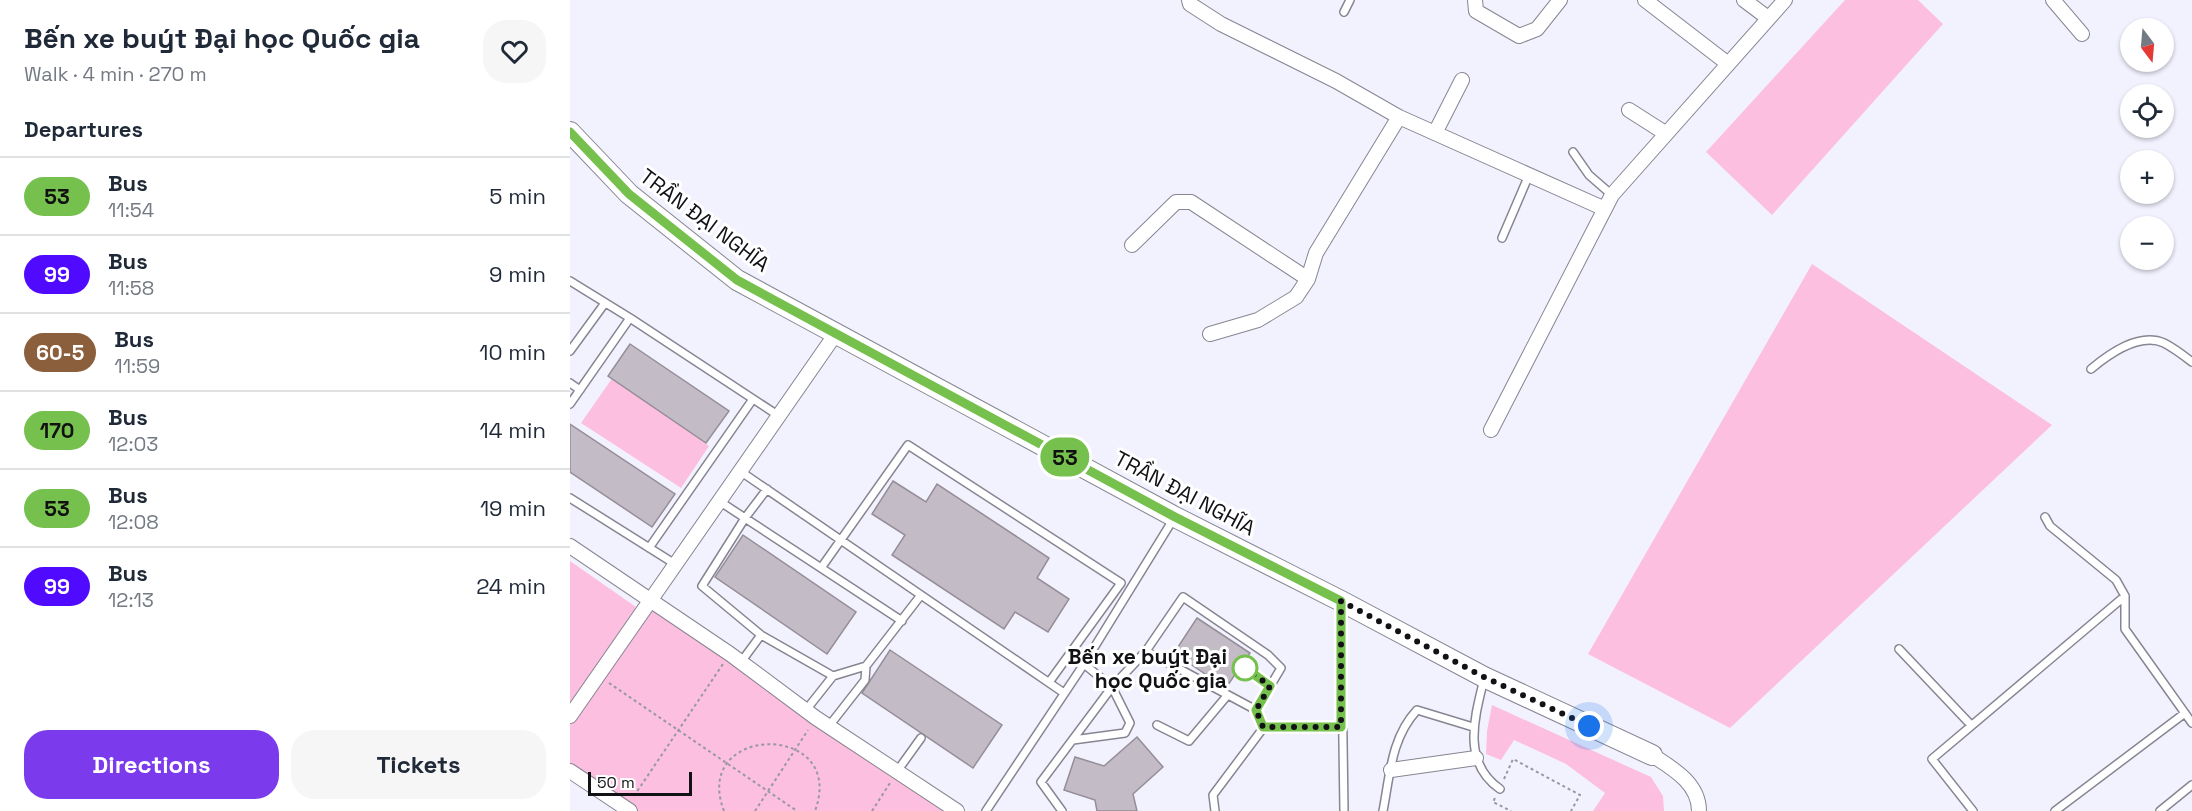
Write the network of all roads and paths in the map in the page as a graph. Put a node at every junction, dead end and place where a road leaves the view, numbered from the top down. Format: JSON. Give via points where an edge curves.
{"nodes":[{"id":1,"x":1189,"y":0,"type":"edge"},
{"id":2,"x":1350,"y":0,"type":"edge"},
{"id":3,"x":1475,"y":0,"type":"edge"},
{"id":4,"x":1560,"y":0,"type":"edge"},
{"id":5,"x":1645,"y":0,"type":"edge"},
{"id":6,"x":1744,"y":0,"type":"edge"},
{"id":7,"x":1785,"y":0,"type":"edge"},
{"id":8,"x":2053,"y":0,"type":"edge"},
{"id":9,"x":1344,"y":12,"type":"dead end"},
{"id":10,"x":1768,"y":18,"type":"junction"},
{"id":11,"x":2082,"y":34,"type":"dead end"},
{"id":12,"x":1727,"y":63,"type":"junction"},
{"id":13,"x":1462,"y":80,"type":"dead end"},
{"id":14,"x":1629,"y":110,"type":"dead end"},
{"id":15,"x":1400,"y":117,"type":"junction"},
{"id":16,"x":570,"y":132,"type":"edge"},
{"id":17,"x":1435,"y":133,"type":"junction"},
{"id":18,"x":1665,"y":133,"type":"junction"},
{"id":19,"x":1573,"y":152,"type":"dead end"},
{"id":20,"x":1529,"y":175,"type":"junction"},
{"id":21,"x":1612,"y":195,"type":"junction"},
{"id":22,"x":1605,"y":210,"type":"junction"},
{"id":23,"x":1502,"y":238,"type":"dead end"},
{"id":24,"x":1132,"y":245,"type":"dead end"},
{"id":25,"x":1308,"y":279,"type":"junction"},
{"id":26,"x":570,"y":281,"type":"edge"},
{"id":27,"x":605,"y":303,"type":"junction"},
{"id":28,"x":630,"y":318,"type":"junction"},
{"id":29,"x":837,"y":332,"type":"junction"},
{"id":30,"x":1210,"y":334,"type":"dead end"},
{"id":31,"x":570,"y":351,"type":"edge"},
{"id":32,"x":2192,"y":362,"type":"edge"},
{"id":33,"x":2091,"y":369,"type":"dead end"},
{"id":34,"x":570,"y":383,"type":"edge"},
{"id":35,"x":580,"y":390,"type":"junction"},
{"id":36,"x":753,"y":399,"type":"junction"},
{"id":37,"x":570,"y":404,"type":"edge"},
{"id":38,"x":779,"y":416,"type":"junction"},
{"id":39,"x":1491,"y":430,"type":"dead end"},
{"id":40,"x":740,"y":471,"type":"junction"},
{"id":41,"x":767,"y":489,"type":"junction"},
{"id":42,"x":570,"y":498,"type":"edge"},
{"id":43,"x":720,"y":501,"type":"junction"},
{"id":44,"x":1175,"y":517,"type":"junction"},
{"id":45,"x":745,"y":518,"type":"junction"},
{"id":46,"x":2045,"y":518,"type":"dead end"},
{"id":47,"x":840,"y":538,"type":"junction"},
{"id":48,"x":570,"y":546,"type":"edge"},
{"id":49,"x":649,"y":548,"type":"junction"},
{"id":50,"x":675,"y":564,"type":"junction"},
{"id":51,"x":821,"y":567,"type":"junction"},
{"id":52,"x":921,"y":595,"type":"junction"},
{"id":53,"x":2125,"y":596,"type":"junction"},
{"id":54,"x":650,"y":600,"type":"junction"},
{"id":55,"x":1341,"y":601,"type":"junction"},
{"id":56,"x":902,"y":621,"type":"junction"},
{"id":57,"x":761,"y":635,"type":"junction"},
{"id":58,"x":1899,"y":649,"type":"dead end"},
{"id":59,"x":1146,"y":651,"type":"junction"},
{"id":60,"x":735,"y":658,"type":"junction"},
{"id":61,"x":1084,"y":664,"type":"junction"},
{"id":62,"x":866,"y":666,"type":"junction"},
{"id":63,"x":1244,"y":667,"type":"dead end"},
{"id":64,"x":598,"y":676,"type":"junction"},
{"id":65,"x":833,"y":676,"type":"junction"},
{"id":66,"x":1484,"y":677,"type":"junction"},
{"id":67,"x":1050,"y":681,"type":"junction"},
{"id":68,"x":1270,"y":686,"type":"junction"},
{"id":69,"x":1112,"y":687,"type":"junction"},
{"id":70,"x":1064,"y":693,"type":"junction"},
{"id":71,"x":1226,"y":697,"type":"junction"},
{"id":72,"x":1256,"y":710,"type":"junction"},
{"id":73,"x":2185,"y":713,"type":"junction"},
{"id":74,"x":811,"y":714,"type":"junction"},
{"id":75,"x":570,"y":716,"type":"edge"},
{"id":76,"x":2192,"y":723,"type":"edge"},
{"id":77,"x":1157,"y":725,"type":"dead end"},
{"id":78,"x":1971,"y":725,"type":"junction"},
{"id":79,"x":829,"y":726,"type":"junction"},
{"id":80,"x":1263,"y":727,"type":"junction"},
{"id":81,"x":1341,"y":727,"type":"junction"},
{"id":82,"x":1473,"y":727,"type":"junction"},
{"id":83,"x":678,"y":730,"type":"junction"},
{"id":84,"x":921,"y":738,"type":"dead end"},
{"id":85,"x":1073,"y":740,"type":"junction"},
{"id":86,"x":795,"y":750,"type":"junction"},
{"id":87,"x":1652,"y":755,"type":"joint"},
{"id":88,"x":1476,"y":758,"type":"junction"},
{"id":89,"x":729,"y":764,"type":"junction"},
{"id":90,"x":898,"y":770,"type":"junction"},
{"id":91,"x":1391,"y":770,"type":"junction"},
{"id":92,"x":570,"y":771,"type":"edge"},
{"id":93,"x":2192,"y":785,"type":"edge"},
{"id":94,"x":1500,"y":789,"type":"junction"},
{"id":95,"x":768,"y":791,"type":"junction"},
{"id":96,"x":628,"y":810,"type":"edge"},
{"id":97,"x":724,"y":811,"type":"edge"},
{"id":98,"x":755,"y":811,"type":"edge"},
{"id":99,"x":797,"y":811,"type":"edge"},
{"id":100,"x":814,"y":811,"type":"edge"},
{"id":101,"x":872,"y":811,"type":"edge"},
{"id":102,"x":957,"y":811,"type":"edge"},
{"id":103,"x":986,"y":811,"type":"edge"},
{"id":104,"x":1062,"y":811,"type":"edge"},
{"id":105,"x":1215,"y":811,"type":"edge"},
{"id":106,"x":1344,"y":811,"type":"edge"},
{"id":107,"x":1383,"y":811,"type":"edge"},
{"id":108,"x":1511,"y":811,"type":"edge"},
{"id":109,"x":1571,"y":811,"type":"edge"},
{"id":110,"x":1698,"y":811,"type":"edge"},
{"id":111,"x":1973,"y":811,"type":"edge"},
{"id":112,"x":2055,"y":811,"type":"edge"},
{"id":113,"x":2160,"y":811,"type":"edge"}],
"edges":[{"from":1,"to":15,"type":"street","via":[[1221,24]]},
{"from":2,"to":9,"type":"lane"},
{"from":3,"to":4,"type":"street","via":[[1476,11],[1519,36],[1537,29]]},
{"from":5,"to":12,"type":"street"},
{"from":6,"to":10,"type":"street"},
{"from":7,"to":10,"type":"street"},
{"from":8,"to":11,"type":"street"},
{"from":10,"to":12,"type":"street"},
{"from":12,"to":18,"type":"street"},
{"from":13,"to":17,"type":"street"},
{"from":14,"to":18,"type":"street"},
{"from":15,"to":17,"type":"street"},
{"from":15,"to":25,"type":"street","via":[[1316,252]]},
{"from":16,"to":29,"type":"street","name":"TRẦN ĐẠI NGHĨA","via":[[629,194],[737,280]]},
{"from":17,"to":20,"type":"street"},
{"from":18,"to":21,"type":"street"},
{"from":19,"to":21,"type":"lane","via":[[1589,175]]},
{"from":20,"to":22,"type":"street"},
{"from":20,"to":23,"type":"lane"},
{"from":21,"to":22,"type":"street"},
{"from":22,"to":39,"type":"street"},
{"from":24,"to":25,"type":"street","via":[[1176,202],[1191,202]]},
{"from":25,"to":30,"type":"street","via":[[1296,297],[1258,320]]},
{"from":26,"to":27,"type":"lane"},
{"from":27,"to":28,"type":"lane"},
{"from":27,"to":31,"type":"lane"},
{"from":28,"to":35,"type":"lane"},
{"from":28,"to":36,"type":"lane"},
{"from":29,"to":38,"type":"street"},
{"from":29,"to":44,"type":"street","name":"TRẦN ĐẠI NGHĨA"},
{"from":32,"to":33,"type":"lane","via":[[2162,342],[2141,342],[2112,351]]},
{"from":34,"to":35,"type":"lane"},
{"from":35,"to":37,"type":"lane"},
{"from":36,"to":38,"type":"lane"},
{"from":36,"to":49,"type":"lane"},
{"from":38,"to":40,"type":"street"},
{"from":40,"to":41,"type":"lane"},
{"from":40,"to":43,"type":"street"},
{"from":41,"to":45,"type":"lane"},
{"from":41,"to":47,"type":"lane"},
{"from":42,"to":49,"type":"lane"},
{"from":43,"to":45,"type":"lane"},
{"from":43,"to":50,"type":"street"},
{"from":44,"to":55,"type":"street","name":"TRẦN ĐẠI NGHĨA"},
{"from":44,"to":61,"type":"lane"},
{"from":45,"to":51,"type":"lane"},
{"from":45,"to":57,"type":"lane","via":[[702,586]]},
{"from":46,"to":53,"type":"lane","via":[[2104,567]]},
{"from":47,"to":51,"type":"lane"},
{"from":47,"to":52,"type":"lane"},
{"from":47,"to":67,"type":"lane","via":[[908,445],[1121,583]]},
{"from":48,"to":54,"type":"street"},
{"from":49,"to":50,"type":"lane"},
{"from":50,"to":54,"type":"street"},
{"from":51,"to":56,"type":"lane"},
{"from":52,"to":56,"type":"lane"},
{"from":52,"to":67,"type":"lane"},
{"from":53,"to":73,"type":"lane","via":[[2125,629]]},
{"from":53,"to":78,"type":"lane"},
{"from":54,"to":60,"type":"street"},
{"from":54,"to":64,"type":"street"},
{"from":55,"to":66,"type":"street","name":"TRẦN ĐẠI NGHĨA"},
{"from":55,"to":81,"type":"lane"},
{"from":56,"to":62,"type":"lane"},
{"from":57,"to":60,"type":"lane"},
{"from":57,"to":65,"type":"lane"},
{"from":58,"to":78,"type":"lane"},
{"from":59,"to":68,"type":"lane","via":[[1183,597],[1281,668]]},
{"from":59,"to":69,"type":"lane"},
{"from":59,"to":71,"type":"lane"},
{"from":60,"to":74,"type":"street"},
{"from":60,"to":83,"type":"path"},
{"from":61,"to":69,"type":"lane"},
{"from":61,"to":70,"type":"lane"},
{"from":62,"to":65,"type":"lane"},
{"from":62,"to":79,"type":"lane","via":[[865,680]]},
{"from":63,"to":68,"type":"lane"},
{"from":64,"to":75,"type":"street"},
{"from":64,"to":83,"type":"path"},
{"from":65,"to":74,"type":"lane"},
{"from":66,"to":82,"type":"lane"},
{"from":66,"to":87,"type":"street","name":"TRẦN ĐẠI NGHĨA"},
{"from":67,"to":70,"type":"lane"},
{"from":68,"to":72,"type":"lane"},
{"from":69,"to":85,"type":"lane"},
{"from":69,"to":85,"type":"lane","via":[[1130,723],[1125,733]]},
{"from":70,"to":103,"type":"lane"},
{"from":71,"to":72,"type":"lane"},
{"from":71,"to":77,"type":"lane","via":[[1190,741]]},
{"from":72,"to":80,"type":"lane"},
{"from":73,"to":76,"type":"lane"},
{"from":73,"to":112,"type":"lane"},
{"from":74,"to":79,"type":"street"},
{"from":74,"to":86,"type":"path"},
{"from":78,"to":111,"type":"lane","via":[[1932,759]]},
{"from":79,"to":90,"type":"street"},
{"from":80,"to":81,"type":"lane"},
{"from":80,"to":105,"type":"lane","via":[[1213,795]]},
{"from":81,"to":106,"type":"lane"},
{"from":82,"to":88,"type":"lane"},
{"from":82,"to":91,"type":"lane","via":[[1417,710],[1405,722],[1394,747]]},
{"from":83,"to":89,"type":"path"},
{"from":83,"to":96,"type":"path"},
{"from":84,"to":90,"type":"lane"},
{"from":85,"to":104,"type":"lane","via":[[1041,782]]},
{"from":86,"to":89,"type":"path","via":[[773,743],[756,744]]},
{"from":86,"to":95,"type":"path"},
{"from":86,"to":100,"type":"path","via":[[810,763],[816,775],[819,794]]},
{"from":87,"to":110,"type":"street","name":"TRẦN ĐẠI NGHĨA","via":[[1680,772],[1693,791]]},
{"from":88,"to":91,"type":"street"},
{"from":88,"to":94,"type":"lane"},
{"from":89,"to":95,"type":"path"},
{"from":89,"to":97,"type":"path","via":[[720,788]]},
{"from":90,"to":101,"type":"path"},
{"from":90,"to":102,"type":"street"},
{"from":91,"to":107,"type":"lane"},
{"from":92,"to":96,"type":"street"},
{"from":93,"to":113,"type":"lane"},
{"from":94,"to":108,"type":"path","via":[[1493,802]]},
{"from":94,"to":109,"type":"path","via":[[1513,759],[1580,795]]},
{"from":95,"to":98,"type":"path"},
{"from":95,"to":99,"type":"path"}]}
